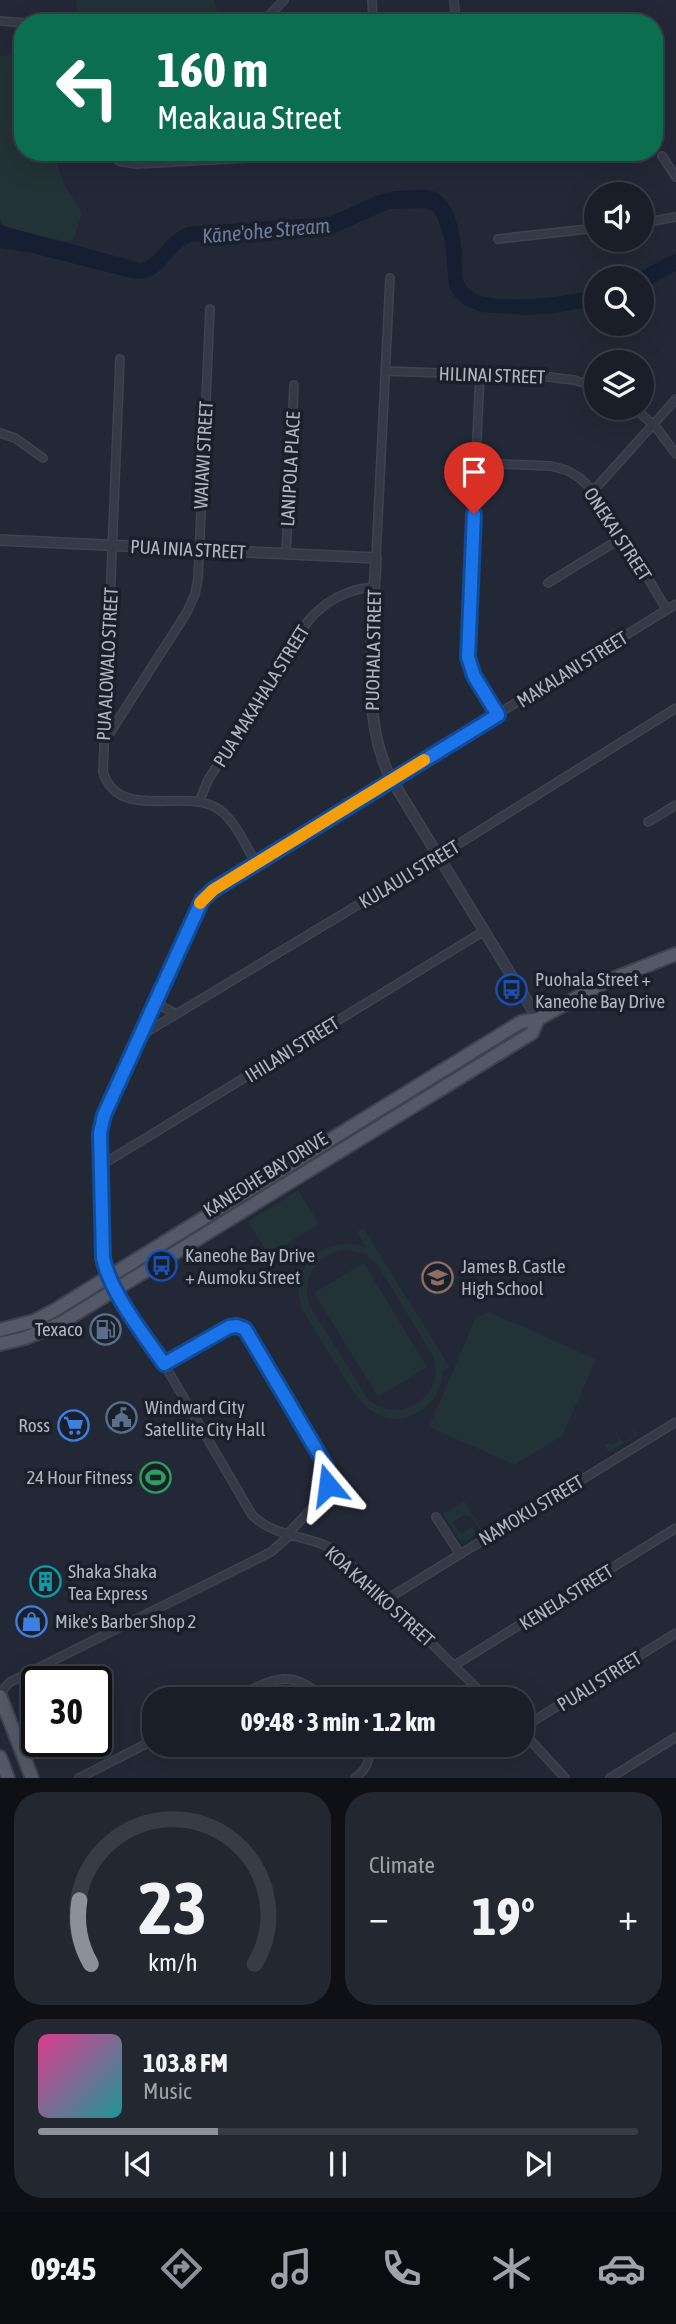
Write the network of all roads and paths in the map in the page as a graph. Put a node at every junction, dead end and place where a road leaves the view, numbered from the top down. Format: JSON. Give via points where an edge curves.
{"nodes":[{"id":1,"x":284,"y":0,"type":"edge"},
{"id":2,"x":271,"y":14,"type":"edge"},
{"id":3,"x":663,"y":158,"type":"edge"},
{"id":4,"x":119,"y":161,"type":"edge"},
{"id":5,"x":183,"y":161,"type":"edge"},
{"id":6,"x":676,"y":177,"type":"edge"},
{"id":7,"x":676,"y":217,"type":"edge"},
{"id":8,"x":654,"y":221,"type":"edge"},
{"id":9,"x":584,"y":229,"type":"edge"},
{"id":10,"x":498,"y":239,"type":"dead end"},
{"id":11,"x":390,"y":278,"type":"dead end"},
{"id":12,"x":209,"y":309,"type":"dead end"},
{"id":13,"x":120,"y":359,"type":"dead end"},
{"id":14,"x":386,"y":371,"type":"junction"},
{"id":15,"x":480,"y":374,"type":"junction"},
{"id":16,"x":584,"y":384,"type":"edge"},
{"id":17,"x":294,"y":385,"type":"dead end"},
{"id":18,"x":676,"y":399,"type":"edge"},
{"id":19,"x":648,"y":420,"type":"edge"},
{"id":20,"x":653,"y":424,"type":"junction"},
{"id":21,"x":0,"y":433,"type":"edge"},
{"id":22,"x":676,"y":454,"type":"edge"},
{"id":23,"x":43,"y":458,"type":"dead end"},
{"id":24,"x":477,"y":463,"type":"junction"},
{"id":25,"x":594,"y":490,"type":"junction"},
{"id":26,"x":623,"y":537,"type":"junction"},
{"id":27,"x":0,"y":540,"type":"edge"},
{"id":28,"x":113,"y":546,"type":"junction"},
{"id":29,"x":199,"y":550,"type":"junction"},
{"id":30,"x":286,"y":554,"type":"junction"},
{"id":31,"x":376,"y":558,"type":"junction"},
{"id":32,"x":548,"y":583,"type":"dead end"},
{"id":33,"x":375,"y":587,"type":"junction"},
{"id":34,"x":676,"y":604,"type":"edge"},
{"id":35,"x":667,"y":610,"type":"junction"},
{"id":36,"x":676,"y":708,"type":"edge"},
{"id":37,"x":498,"y":715,"type":"junction"},
{"id":38,"x":103,"y":743,"type":"junction"},
{"id":39,"x":392,"y":780,"type":"junction"},
{"id":40,"x":199,"y":802,"type":"junction"},
{"id":41,"x":676,"y":805,"type":"edge"},
{"id":42,"x":648,"y":822,"type":"dead end"},
{"id":43,"x":438,"y":856,"type":"junction"},
{"id":44,"x":256,"y":863,"type":"junction"},
{"id":45,"x":484,"y":931,"type":"junction"},
{"id":46,"x":676,"y":954,"type":"edge"},
{"id":47,"x":157,"y":997,"type":"junction"},
{"id":48,"x":176,"y":1014,"type":"junction"},
{"id":49,"x":538,"y":1019,"type":"junction"},
{"id":50,"x":140,"y":1036,"type":"junction"},
{"id":51,"x":445,"y":1069,"type":"junction"},
{"id":52,"x":452,"y":1081,"type":"junction"},
{"id":53,"x":100,"y":1166,"type":"junction"},
{"id":54,"x":109,"y":1277,"type":"junction"},
{"id":55,"x":116,"y":1289,"type":"junction"},
{"id":56,"x":0,"y":1330,"type":"edge"},
{"id":57,"x":0,"y":1344,"type":"edge"},
{"id":58,"x":164,"y":1364,"type":"junction"},
{"id":59,"x":676,"y":1422,"type":"edge"},
{"id":60,"x":436,"y":1517,"type":"dead end"},
{"id":61,"x":676,"y":1528,"type":"edge"},
{"id":62,"x":288,"y":1535,"type":"junction"},
{"id":63,"x":460,"y":1554,"type":"junction"},
{"id":64,"x":387,"y":1599,"type":"junction"},
{"id":65,"x":676,"y":1633,"type":"edge"},
{"id":66,"x":455,"y":1665,"type":"junction"},
{"id":67,"x":257,"y":1687,"type":"edge"},
{"id":68,"x":309,"y":1687,"type":"edge"},
{"id":69,"x":476,"y":1687,"type":"edge"},
{"id":70,"x":0,"y":1694,"type":"edge"},
{"id":71,"x":0,"y":1719,"type":"edge"},
{"id":72,"x":534,"y":1722,"type":"edge"},
{"id":73,"x":676,"y":1737,"type":"edge"},
{"id":74,"x":534,"y":1743,"type":"edge"},
{"id":75,"x":142,"y":1746,"type":"edge"},
{"id":76,"x":0,"y":1757,"type":"edge"},
{"id":77,"x":368,"y":1757,"type":"edge"},
{"id":78,"x":24,"y":1758,"type":"junction"},
{"id":79,"x":8,"y":1778,"type":"edge"},
{"id":80,"x":32,"y":1778,"type":"edge"},
{"id":81,"x":79,"y":1778,"type":"edge"},
{"id":82,"x":355,"y":1778,"type":"edge"},
{"id":83,"x":565,"y":1778,"type":"edge"},
{"id":84,"x":610,"y":1778,"type":"edge"}],
"edges":[{"from":1,"to":2,"type":"street"},
{"from":3,"to":6,"type":"street"},
{"from":4,"to":5,"type":"street"},
{"from":7,"to":8,"type":"street"},
{"from":9,"to":10,"type":"street"},
{"from":11,"to":14,"type":"street","name":"PUOHALA STREET"},
{"from":12,"to":29,"type":"street","name":"WAIAWI STREET"},
{"from":13,"to":28,"type":"street","name":"PUA ALOWALO STREET"},
{"from":14,"to":15,"type":"street","name":"HILINAI STREET"},
{"from":14,"to":31,"type":"street","name":"PUOHALA STREET"},
{"from":15,"to":16,"type":"street","name":"HILINAI STREET","via":[[561,378]]},
{"from":15,"to":24,"type":"street"},
{"from":17,"to":30,"type":"street","name":"LANIPOLA PLACE"},
{"from":18,"to":20,"type":"street"},
{"from":19,"to":20,"type":"street"},
{"from":20,"to":22,"type":"street"},
{"from":20,"to":25,"type":"street"},
{"from":21,"to":23,"type":"street"},
{"from":24,"to":25,"type":"street","name":"ONEKAI STREET","via":[[551,466],[573,474]]},
{"from":24,"to":37,"type":"street","via":[[467,650],[474,676]]},
{"from":25,"to":26,"type":"street","name":"ONEKAI STREET"},
{"from":26,"to":32,"type":"street"},
{"from":26,"to":35,"type":"street","name":"ONEKAI STREET"},
{"from":27,"to":28,"type":"street","name":"PUA INIA STREET"},
{"from":28,"to":29,"type":"street","name":"PUA INIA STREET"},
{"from":28,"to":38,"type":"street","name":"PUA ALOWALO STREET"},
{"from":29,"to":30,"type":"street","name":"PUA INIA STREET"},
{"from":29,"to":38,"type":"street","name":"WAIAWI STREET","via":[[197,587],[190,607]]},
{"from":30,"to":31,"type":"street","name":"PUA INIA STREET"},
{"from":31,"to":33,"type":"street","name":"PUOHALA STREET"},
{"from":33,"to":39,"type":"street","name":"PUOHALA STREET","via":[[372,718],[379,753]]},
{"from":33,"to":40,"type":"street","name":"PUA MAKAHALA STREET","via":[[349,591],[308,621],[208,780]]},
{"from":34,"to":35,"type":"street","name":"MAKALANI STREET"},
{"from":35,"to":37,"type":"street","name":"MAKALANI STREET"},
{"from":36,"to":43,"type":"street","name":"KULAULI STREET"},
{"from":37,"to":39,"type":"street","name":"MAKALANI STREET"},
{"from":38,"to":40,"type":"street","name":"PUA ALOWALO STREET","via":[[105,778],[120,795],[136,800]]},
{"from":39,"to":43,"type":"street","name":"PUOHALA STREET"},
{"from":39,"to":44,"type":"street","name":"MAKALANI STREET"},
{"from":40,"to":44,"type":"street","name":"PUA ALOWALO STREET","via":[[226,815]]},
{"from":41,"to":42,"type":"street"},
{"from":43,"to":45,"type":"street","name":"PUOHALA STREET"},
{"from":43,"to":48,"type":"street","name":"KULAULI STREET"},
{"from":44,"to":47,"type":"street","name":"MAKALANI STREET","via":[[202,900]]},
{"from":45,"to":49,"type":"street","name":"PUOHALA STREET"},
{"from":45,"to":53,"type":"street","name":"IHILANI STREET"},
{"from":46,"to":49,"type":"main road","name":"KANEOHE BAY DRIVE","via":[[605,982]]},
{"from":47,"to":48,"type":"street"},
{"from":47,"to":50,"type":"street","name":"MAKALANI STREET"},
{"from":48,"to":50,"type":"street","name":"KULAULI STREET"},
{"from":49,"to":51,"type":"main road","name":"KANEOHE BAY DRIVE","via":[[524,1020]]},
{"from":49,"to":52,"type":"main road","name":"KANEOHE BAY DRIVE","via":[[532,1033]]},
{"from":50,"to":53,"type":"street","name":"MAKALANI STREET","via":[[102,1124]]},
{"from":51,"to":52,"type":"main road"},
{"from":51,"to":54,"type":"main road","name":"KANEOHE BAY DRIVE"},
{"from":52,"to":55,"type":"main road","name":"KANEOHE BAY DRIVE"},
{"from":53,"to":54,"type":"street","name":"MAKALANI STREET","via":[[102,1252]]},
{"from":54,"to":55,"type":"main road"},
{"from":54,"to":56,"type":"main road","name":"KANEOHE BAY DRIVE","via":[[45,1316]]},
{"from":55,"to":57,"type":"main road","name":"KANEOHE BAY DRIVE","via":[[50,1329]]},
{"from":55,"to":58,"type":"street","name":"KOA KAHIKO STREET"},
{"from":58,"to":62,"type":"street","name":"KOA KAHIKO STREET","via":[[249,1511],[263,1524]]},
{"from":58,"to":62,"type":"street","via":[[229,1327],[248,1332],[329,1476],[323,1492]]},
{"from":59,"to":63,"type":"street","name":"NAMOKU STREET"},
{"from":60,"to":63,"type":"street"},
{"from":61,"to":66,"type":"street","name":"KENELA STREET"},
{"from":62,"to":64,"type":"street","name":"KOA KAHIKO STREET","via":[[332,1548]]},
{"from":62,"to":70,"type":"street","via":[[271,1552],[10,1682]]},
{"from":63,"to":64,"type":"street","name":"NAMOKU STREET"},
{"from":64,"to":66,"type":"street","name":"KOA KAHIKO STREET"},
{"from":65,"to":72,"type":"street","name":"PUALI STREET"},
{"from":66,"to":69,"type":"street","name":"KOA KAHIKO STREET"},
{"from":67,"to":68,"type":"street","via":[[284,1678]]},
{"from":70,"to":78,"type":"main road"},
{"from":71,"to":78,"type":"main road"},
{"from":73,"to":84,"type":"street"},
{"from":74,"to":83,"type":"street"},
{"from":75,"to":81,"type":"street"},
{"from":76,"to":79,"type":"main road"},
{"from":77,"to":82,"type":"street","via":[[365,1770]]},
{"from":78,"to":80,"type":"main road"}]}
